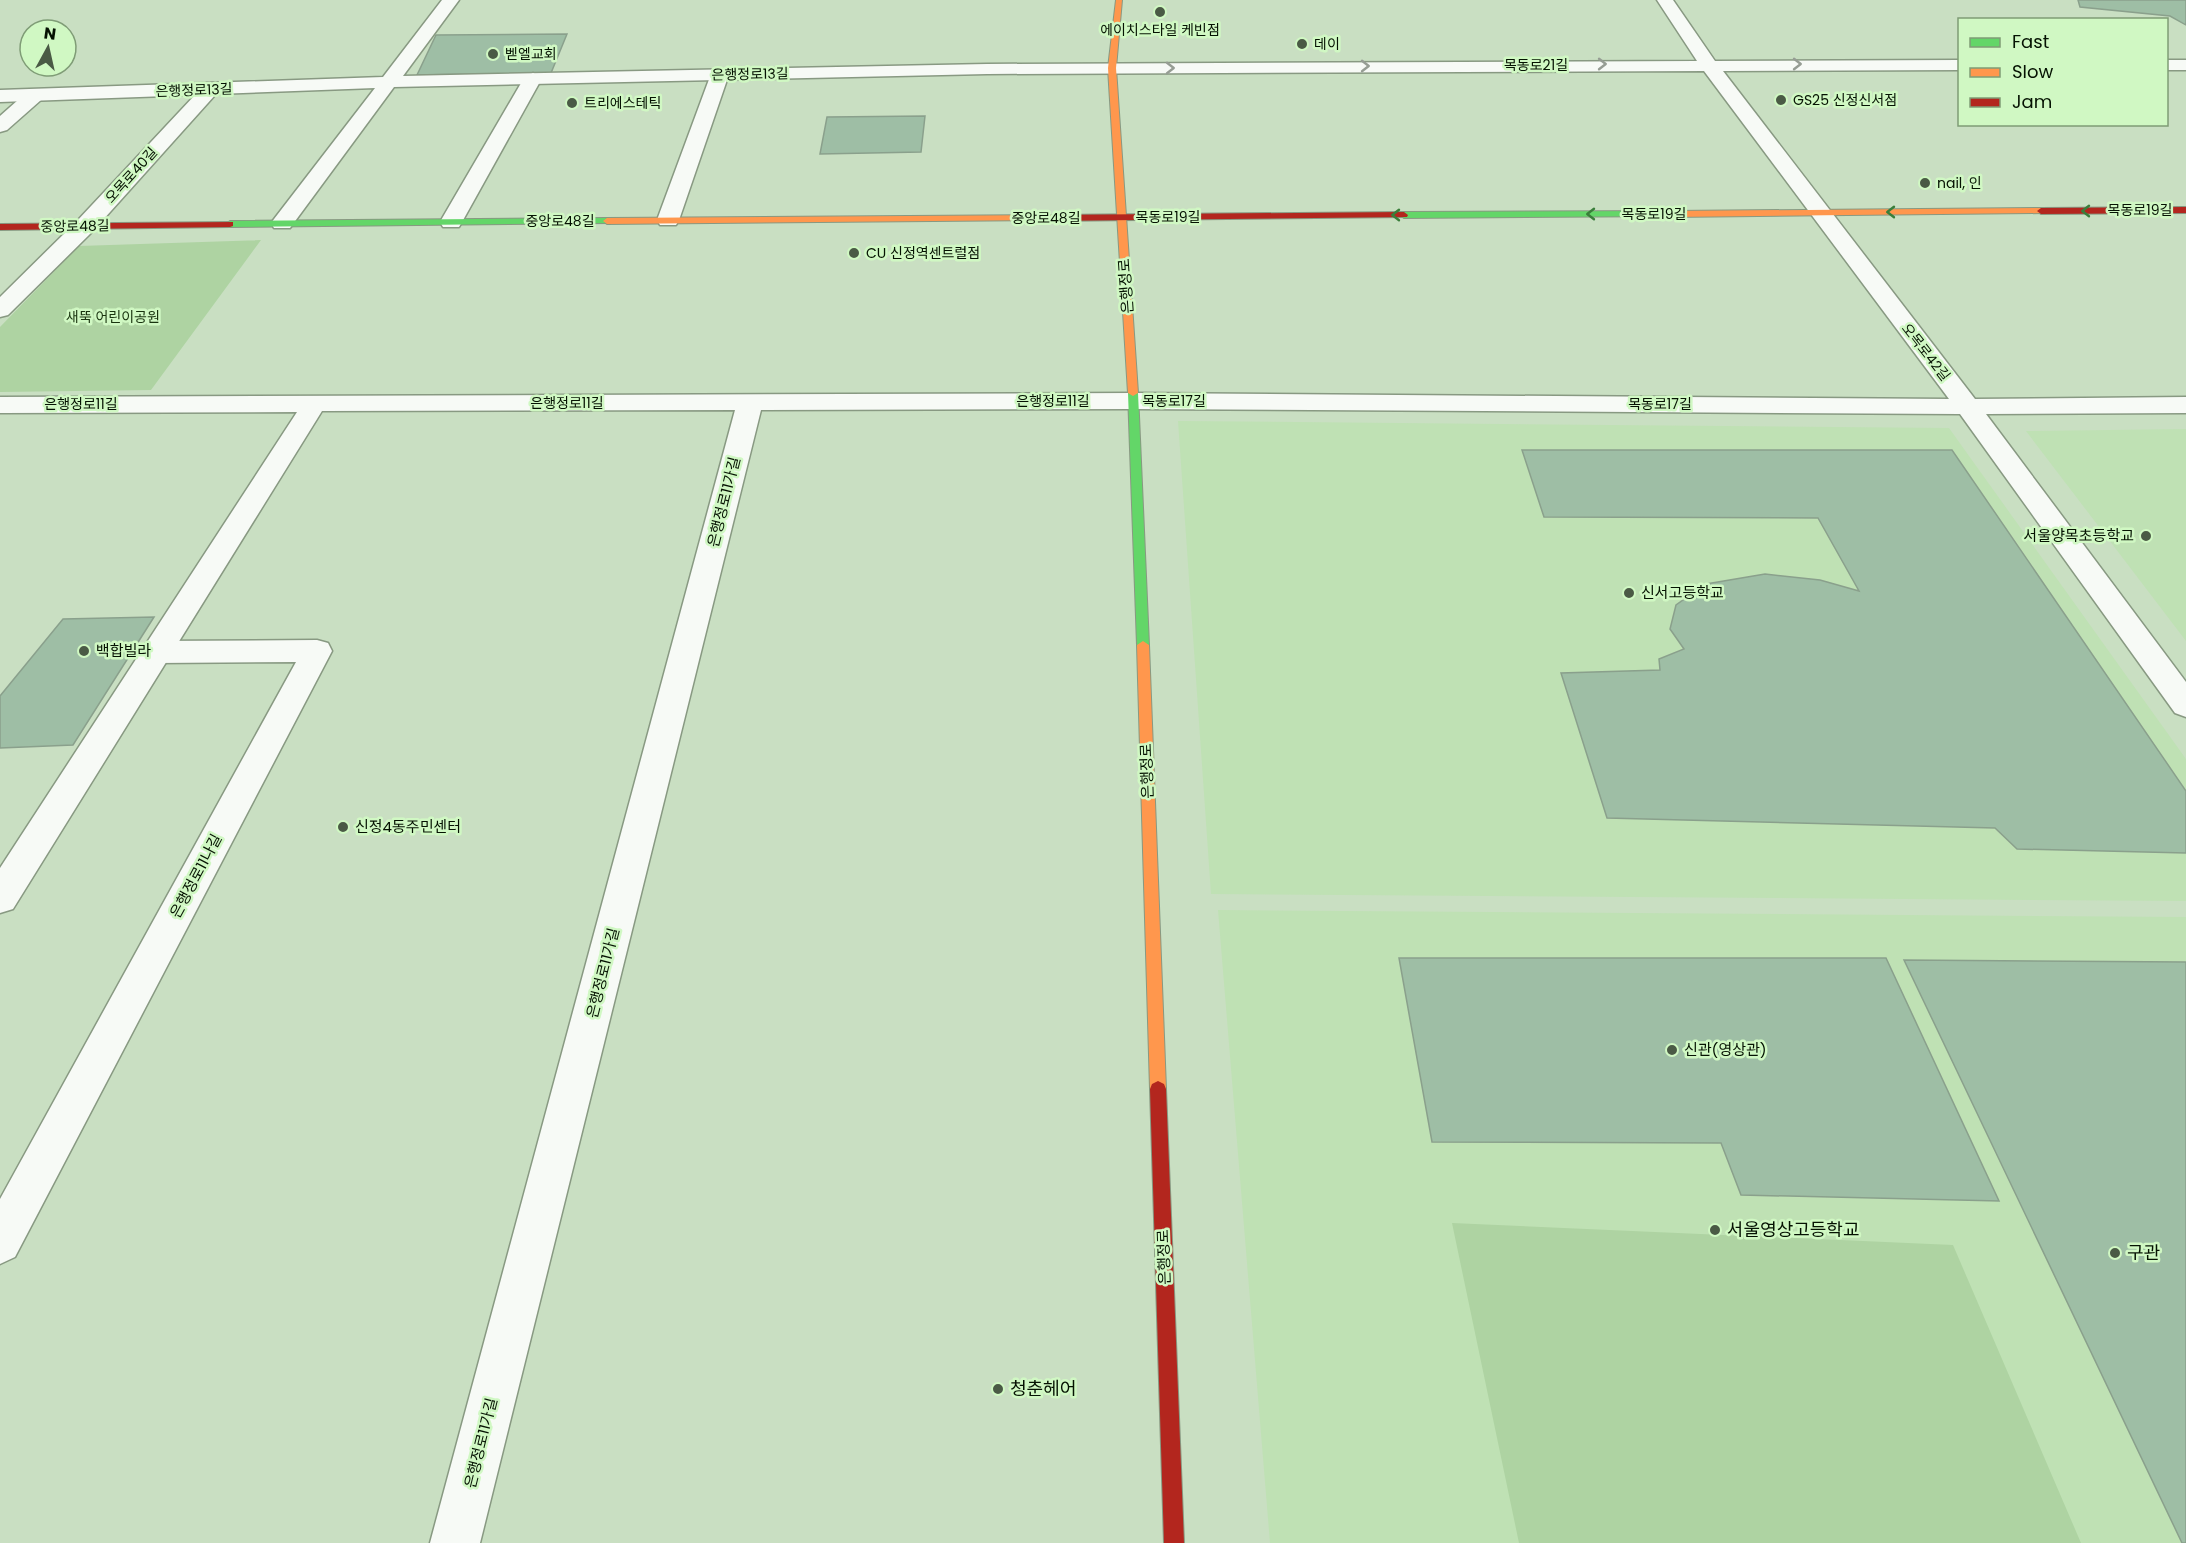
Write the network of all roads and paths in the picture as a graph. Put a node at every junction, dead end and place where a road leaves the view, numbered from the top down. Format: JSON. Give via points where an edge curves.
{"nodes":[{"id":1,"x":452,"y":0,"type":"edge"},
{"id":2,"x":1119,"y":0,"type":"edge"},
{"id":3,"x":1665,"y":0,"type":"edge"},
{"id":4,"x":1708,"y":64,"type":"junction"},
{"id":5,"x":1958,"y":65,"type":"edge"},
{"id":6,"x":2168,"y":65,"type":"edge"},
{"id":7,"x":2186,"y":65,"type":"edge"},
{"id":8,"x":1112,"y":68,"type":"junction"},
{"id":9,"x":720,"y":74,"type":"junction"},
{"id":10,"x":533,"y":78,"type":"junction"},
{"id":11,"x":387,"y":82,"type":"junction"},
{"id":12,"x":209,"y":90,"type":"junction"},
{"id":13,"x":0,"y":96,"type":"edge"},
{"id":14,"x":34,"y":96,"type":"junction"},
{"id":15,"x":0,"y":126,"type":"edge"},
{"id":16,"x":2186,"y":210,"type":"edge"},
{"id":17,"x":1819,"y":212,"type":"junction"},
{"id":18,"x":1121,"y":217,"type":"junction"},
{"id":19,"x":668,"y":220,"type":"junction"},
{"id":20,"x":451,"y":222,"type":"junction"},
{"id":21,"x":282,"y":223,"type":"junction"},
{"id":22,"x":85,"y":225,"type":"junction"},
{"id":23,"x":0,"y":227,"type":"edge"},
{"id":24,"x":0,"y":310,"type":"edge"},
{"id":25,"x":1134,"y":401,"type":"junction"},
{"id":26,"x":750,"y":402,"type":"junction"},
{"id":27,"x":314,"y":404,"type":"junction"},
{"id":28,"x":0,"y":405,"type":"edge"},
{"id":29,"x":2186,"y":405,"type":"edge"},
{"id":30,"x":1968,"y":407,"type":"junction"},
{"id":31,"x":156,"y":652,"type":"junction"},
{"id":32,"x":2186,"y":705,"type":"edge"},
{"id":33,"x":0,"y":898,"type":"edge"},
{"id":34,"x":0,"y":1242,"type":"edge"},
{"id":35,"x":455,"y":1543,"type":"edge"},
{"id":36,"x":1174,"y":1543,"type":"edge"}],
"edges":[{"from":1,"to":11,"type":"street"},
{"from":2,"to":8,"type":"street","name":"은행정로"},
{"from":3,"to":4,"type":"street","name":"오목로42길"},
{"from":4,"to":5,"type":"street","name":"목동로21길","one_way":true},
{"from":8,"to":4,"type":"street","name":"목동로21길","one_way":true},
{"from":4,"to":17,"type":"street","name":"오목로42길"},
{"from":6,"to":7,"type":"street"},
{"from":8,"to":9,"type":"street","name":"은행정로13길"},
{"from":8,"to":18,"type":"street","name":"은행정로"},
{"from":9,"to":10,"type":"street","name":"은행정로13길"},
{"from":9,"to":19,"type":"street"},
{"from":10,"to":11,"type":"street","name":"은행정로13길"},
{"from":10,"to":20,"type":"street"},
{"from":11,"to":12,"type":"street","name":"은행정로13길"},
{"from":11,"to":21,"type":"street"},
{"from":12,"to":14,"type":"street","name":"은행정로13길"},
{"from":12,"to":22,"type":"street","name":"오목로40길"},
{"from":13,"to":14,"type":"street","name":"은행정로13길"},
{"from":14,"to":15,"type":"street"},
{"from":16,"to":17,"type":"street","name":"목동로19길","one_way":true},
{"from":17,"to":18,"type":"street","name":"목동로19길","one_way":true},
{"from":17,"to":30,"type":"street","name":"오목로42길"},
{"from":18,"to":19,"type":"street","name":"중앙로48길"},
{"from":18,"to":25,"type":"street","name":"은행정로"},
{"from":19,"to":20,"type":"street","name":"중앙로48길"},
{"from":20,"to":21,"type":"street","name":"중앙로48길"},
{"from":21,"to":22,"type":"street","name":"중앙로48길"},
{"from":22,"to":23,"type":"street","name":"중앙로48길"},
{"from":22,"to":24,"type":"street","name":"오목로40길"},
{"from":25,"to":26,"type":"street","name":"은행정로11길"},
{"from":25,"to":30,"type":"street","name":"목동로17길"},
{"from":25,"to":36,"type":"street","name":"은행정로"},
{"from":26,"to":27,"type":"street","name":"은행정로11길"},
{"from":26,"to":35,"type":"street","name":"은행정로11가길"},
{"from":27,"to":28,"type":"street","name":"은행정로11길"},
{"from":27,"to":31,"type":"street"},
{"from":29,"to":30,"type":"street","name":"목동로17길"},
{"from":30,"to":32,"type":"street","name":"오목로42길"},
{"from":31,"to":33,"type":"street"},
{"from":31,"to":34,"type":"street","name":"은행정로11나길","via":[[316,651]]}]}
